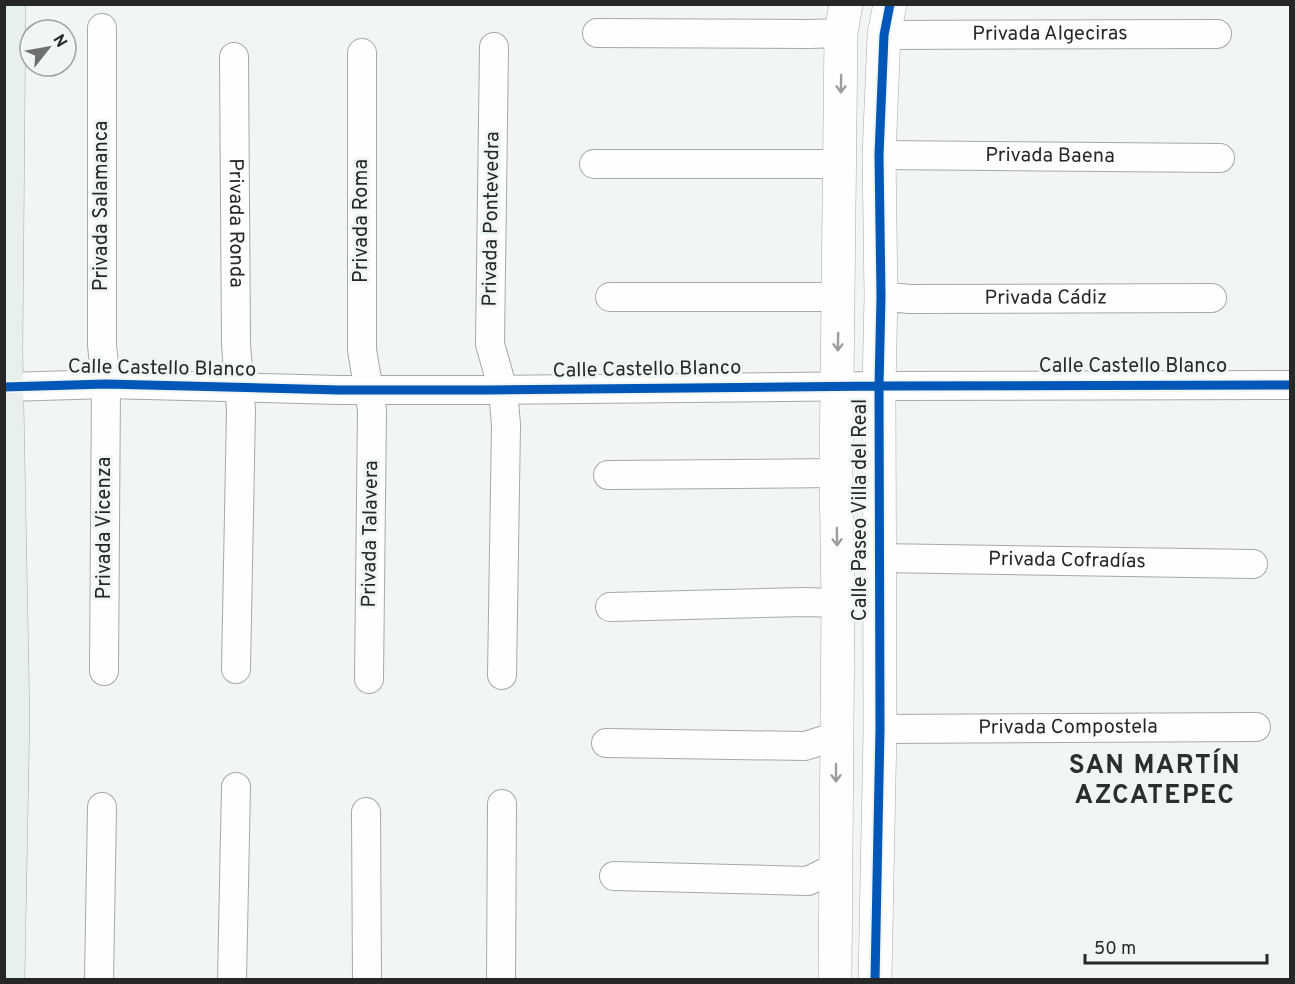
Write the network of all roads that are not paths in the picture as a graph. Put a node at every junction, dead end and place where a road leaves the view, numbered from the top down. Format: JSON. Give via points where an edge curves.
{"nodes":[{"id":1,"x":9,"y":4,"type":"edge"},
{"id":2,"x":844,"y":19,"type":"edge"},
{"id":3,"x":887,"y":20,"type":"edge"},
{"id":4,"x":102,"y":28,"type":"dead end"},
{"id":5,"x":597,"y":33,"type":"dead end"},
{"id":6,"x":1217,"y":34,"type":"dead end"},
{"id":7,"x":494,"y":47,"type":"dead end"},
{"id":8,"x":362,"y":53,"type":"dead end"},
{"id":9,"x":234,"y":57,"type":"dead end"},
{"id":10,"x":6,"y":123,"type":"edge"},
{"id":11,"x":879,"y":155,"type":"junction"},
{"id":12,"x":1220,"y":158,"type":"dead end"},
{"id":13,"x":594,"y":164,"type":"dead end"},
{"id":14,"x":840,"y":164,"type":"junction"},
{"id":15,"x":881,"y":296,"type":"junction"},
{"id":16,"x":610,"y":297,"type":"dead end"},
{"id":17,"x":839,"y":297,"type":"junction"},
{"id":18,"x":1212,"y":298,"type":"dead end"},
{"id":19,"x":106,"y":384,"type":"junction"},
{"id":20,"x":1290,"y":385,"type":"edge"},
{"id":21,"x":838,"y":386,"type":"junction"},
{"id":22,"x":879,"y":386,"type":"junction"},
{"id":23,"x":6,"y":387,"type":"edge"},
{"id":24,"x":240,"y":388,"type":"junction"},
{"id":25,"x":369,"y":390,"type":"junction"},
{"id":26,"x":502,"y":390,"type":"junction"},
{"id":27,"x":836,"y":473,"type":"junction"},
{"id":28,"x":608,"y":475,"type":"dead end"},
{"id":29,"x":879,"y":558,"type":"junction"},
{"id":30,"x":1253,"y":564,"type":"dead end"},
{"id":31,"x":838,"y":603,"type":"junction"},
{"id":32,"x":610,"y":607,"type":"dead end"},
{"id":33,"x":8,"y":646,"type":"edge"},
{"id":34,"x":236,"y":669,"type":"dead end"},
{"id":35,"x":104,"y":672,"type":"dead end"},
{"id":36,"x":502,"y":675,"type":"dead end"},
{"id":37,"x":369,"y":679,"type":"dead end"},
{"id":38,"x":1256,"y":727,"type":"dead end"},
{"id":39,"x":880,"y":729,"type":"junction"},
{"id":40,"x":837,"y":736,"type":"junction"},
{"id":41,"x":606,"y":743,"type":"dead end"},
{"id":42,"x":8,"y":788,"type":"edge"},
{"id":43,"x":236,"y":788,"type":"dead end"},
{"id":44,"x":502,"y":804,"type":"dead end"},
{"id":45,"x":102,"y":807,"type":"dead end"},
{"id":46,"x":366,"y":812,"type":"dead end"},
{"id":47,"x":836,"y":867,"type":"junction"},
{"id":48,"x":614,"y":876,"type":"dead end"},
{"id":49,"x":7,"y":926,"type":"edge"},
{"id":50,"x":8,"y":980,"type":"edge"},
{"id":51,"x":99,"y":980,"type":"edge"},
{"id":52,"x":232,"y":980,"type":"edge"},
{"id":53,"x":367,"y":980,"type":"edge"},
{"id":54,"x":501,"y":980,"type":"edge"},
{"id":55,"x":835,"y":980,"type":"edge"},
{"id":56,"x":874,"y":980,"type":"edge"}],
"edges":[{"from":1,"to":10,"type":"main road"},
{"from":2,"to":5,"type":"street","via":[[808,34]]},
{"from":2,"to":14,"type":"street","name":"Calle Paseo Villa del Real","one_way":true},
{"from":3,"to":6,"type":"street","name":"Privada Algeciras"},
{"from":3,"to":11,"type":"street","name":"Calle Paseo Villa del Real"},
{"from":4,"to":19,"type":"street","name":"Privada Salamanca","via":[[102,345]]},
{"from":7,"to":26,"type":"street","name":"Privada Pontevedra","via":[[490,344]]},
{"from":8,"to":25,"type":"street","name":"Privada Roma","via":[[362,350]]},
{"from":9,"to":24,"type":"street","name":"Privada Ronda","via":[[236,344]]},
{"from":10,"to":23,"type":"main road"},
{"from":11,"to":12,"type":"street","name":"Privada Baena"},
{"from":11,"to":15,"type":"street","name":"Calle Paseo Villa del Real"},
{"from":13,"to":14,"type":"street"},
{"from":14,"to":17,"type":"street","name":"Calle Paseo Villa del Real"},
{"from":15,"to":18,"type":"street","name":"Privada Cádiz"},
{"from":15,"to":22,"type":"street","name":"Calle Paseo Villa del Real"},
{"from":16,"to":17,"type":"street"},
{"from":17,"to":21,"type":"street","name":"Calle Paseo Villa del Real","one_way":true},
{"from":19,"to":23,"type":"street","name":"Calle Castello Blanco"},
{"from":19,"to":24,"type":"street","name":"Calle Castello Blanco"},
{"from":19,"to":35,"type":"street","name":"Privada Vicenza"},
{"from":20,"to":22,"type":"street","name":"Calle Castello Blanco"},
{"from":21,"to":22,"type":"street","name":"Calle Castello Blanco"},
{"from":21,"to":26,"type":"street","name":"Calle Castello Blanco"},
{"from":21,"to":27,"type":"street","name":"Calle Paseo Villa del Real"},
{"from":22,"to":29,"type":"street","name":"Calle Paseo Villa del Real"},
{"from":23,"to":33,"type":"main road"},
{"from":24,"to":25,"type":"street","name":"Calle Castello Blanco"},
{"from":24,"to":34,"type":"street","name":"Privada Ronda"},
{"from":25,"to":26,"type":"street","name":"Calle Castello Blanco"},
{"from":25,"to":37,"type":"street","name":"Privada Talavera"},
{"from":26,"to":36,"type":"street","name":"Privada Pontevedra","via":[[506,424]]},
{"from":27,"to":28,"type":"street"},
{"from":27,"to":31,"type":"street","name":"Calle Paseo Villa del Real","one_way":true},
{"from":29,"to":30,"type":"street","name":"Privada Cofradías"},
{"from":29,"to":39,"type":"street","name":"Calle Paseo Villa del Real"},
{"from":31,"to":32,"type":"street"},
{"from":31,"to":40,"type":"street","name":"Calle Paseo Villa del Real"},
{"from":33,"to":42,"type":"main road","via":[[13,716]]},
{"from":38,"to":39,"type":"street","name":"Privada Compostela"},
{"from":39,"to":56,"type":"street","name":"Calle Paseo Villa del Real"},
{"from":40,"to":41,"type":"street","via":[[805,746]]},
{"from":40,"to":47,"type":"street","name":"Calle Paseo Villa del Real","one_way":true},
{"from":42,"to":49,"type":"main road"},
{"from":43,"to":52,"type":"street"},
{"from":44,"to":54,"type":"street"},
{"from":45,"to":51,"type":"street"},
{"from":46,"to":53,"type":"street"},
{"from":47,"to":48,"type":"street","via":[[808,881]]},
{"from":47,"to":55,"type":"street","name":"Calle Paseo Villa del Real"},
{"from":49,"to":50,"type":"main road"}]}
